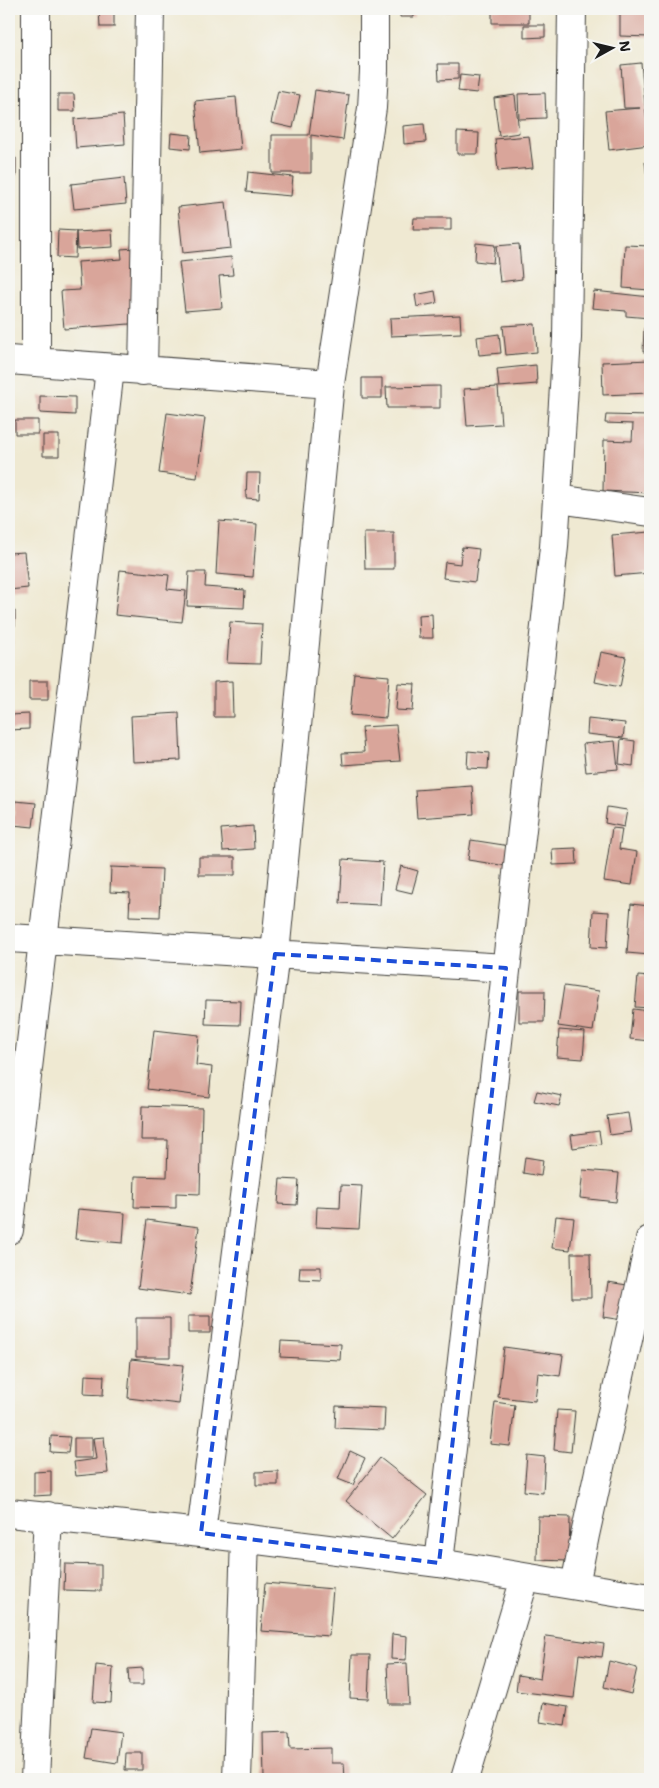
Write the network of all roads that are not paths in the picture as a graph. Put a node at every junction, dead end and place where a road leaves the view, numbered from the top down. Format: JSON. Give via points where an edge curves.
{"nodes":[{"id":1,"x":36,"y":9,"type":"edge"},
{"id":2,"x":150,"y":9,"type":"edge"},
{"id":3,"x":374,"y":9,"type":"edge"},
{"id":4,"x":572,"y":9,"type":"edge"},
{"id":5,"x":9,"y":360,"type":"edge"},
{"id":6,"x":36,"y":362,"type":"junction"},
{"id":7,"x":110,"y":369,"type":"junction"},
{"id":8,"x":143,"y":371,"type":"junction"},
{"id":9,"x":330,"y":384,"type":"junction"},
{"id":10,"x":558,"y":499,"type":"junction"},
{"id":11,"x":650,"y":512,"type":"edge"},
{"id":12,"x":9,"y":938,"type":"edge"},
{"id":13,"x":43,"y":940,"type":"junction"},
{"id":14,"x":275,"y":954,"type":"junction"},
{"id":15,"x":506,"y":968,"type":"junction"},
{"id":16,"x":9,"y":1230,"type":"edge"},
{"id":17,"x":650,"y":1240,"type":"edge"},
{"id":18,"x":9,"y":1513,"type":"edge"},
{"id":19,"x":48,"y":1516,"type":"junction"},
{"id":20,"x":201,"y":1533,"type":"junction"},
{"id":21,"x":245,"y":1538,"type":"junction"},
{"id":22,"x":439,"y":1563,"type":"junction"},
{"id":23,"x":525,"y":1578,"type":"junction"},
{"id":24,"x":575,"y":1585,"type":"junction"},
{"id":25,"x":650,"y":1598,"type":"edge"},
{"id":26,"x":35,"y":1779,"type":"edge"},
{"id":27,"x":237,"y":1779,"type":"edge"},
{"id":28,"x":465,"y":1779,"type":"edge"}],
"edges":[{"from":1,"to":6,"type":"street"},
{"from":2,"to":8,"type":"street"},
{"from":3,"to":9,"type":"street","via":[[372,108]]},
{"from":4,"to":10,"type":"street","via":[[567,338]]},
{"from":5,"to":6,"type":"street"},
{"from":6,"to":7,"type":"street"},
{"from":7,"to":8,"type":"street"},
{"from":7,"to":13,"type":"street"},
{"from":8,"to":9,"type":"street"},
{"from":9,"to":14,"type":"street"},
{"from":10,"to":11,"type":"street"},
{"from":10,"to":15,"type":"street"},
{"from":12,"to":13,"type":"street"},
{"from":13,"to":14,"type":"street"},
{"from":13,"to":16,"type":"street"},
{"from":14,"to":15,"type":"street"},
{"from":14,"to":20,"type":"street"},
{"from":15,"to":22,"type":"street"},
{"from":17,"to":24,"type":"street"},
{"from":18,"to":19,"type":"street"},
{"from":19,"to":20,"type":"street"},
{"from":19,"to":26,"type":"street"},
{"from":20,"to":21,"type":"street"},
{"from":21,"to":22,"type":"street"},
{"from":21,"to":27,"type":"street"},
{"from":22,"to":23,"type":"street"},
{"from":23,"to":24,"type":"street"},
{"from":23,"to":28,"type":"street"},
{"from":24,"to":25,"type":"street"}]}
